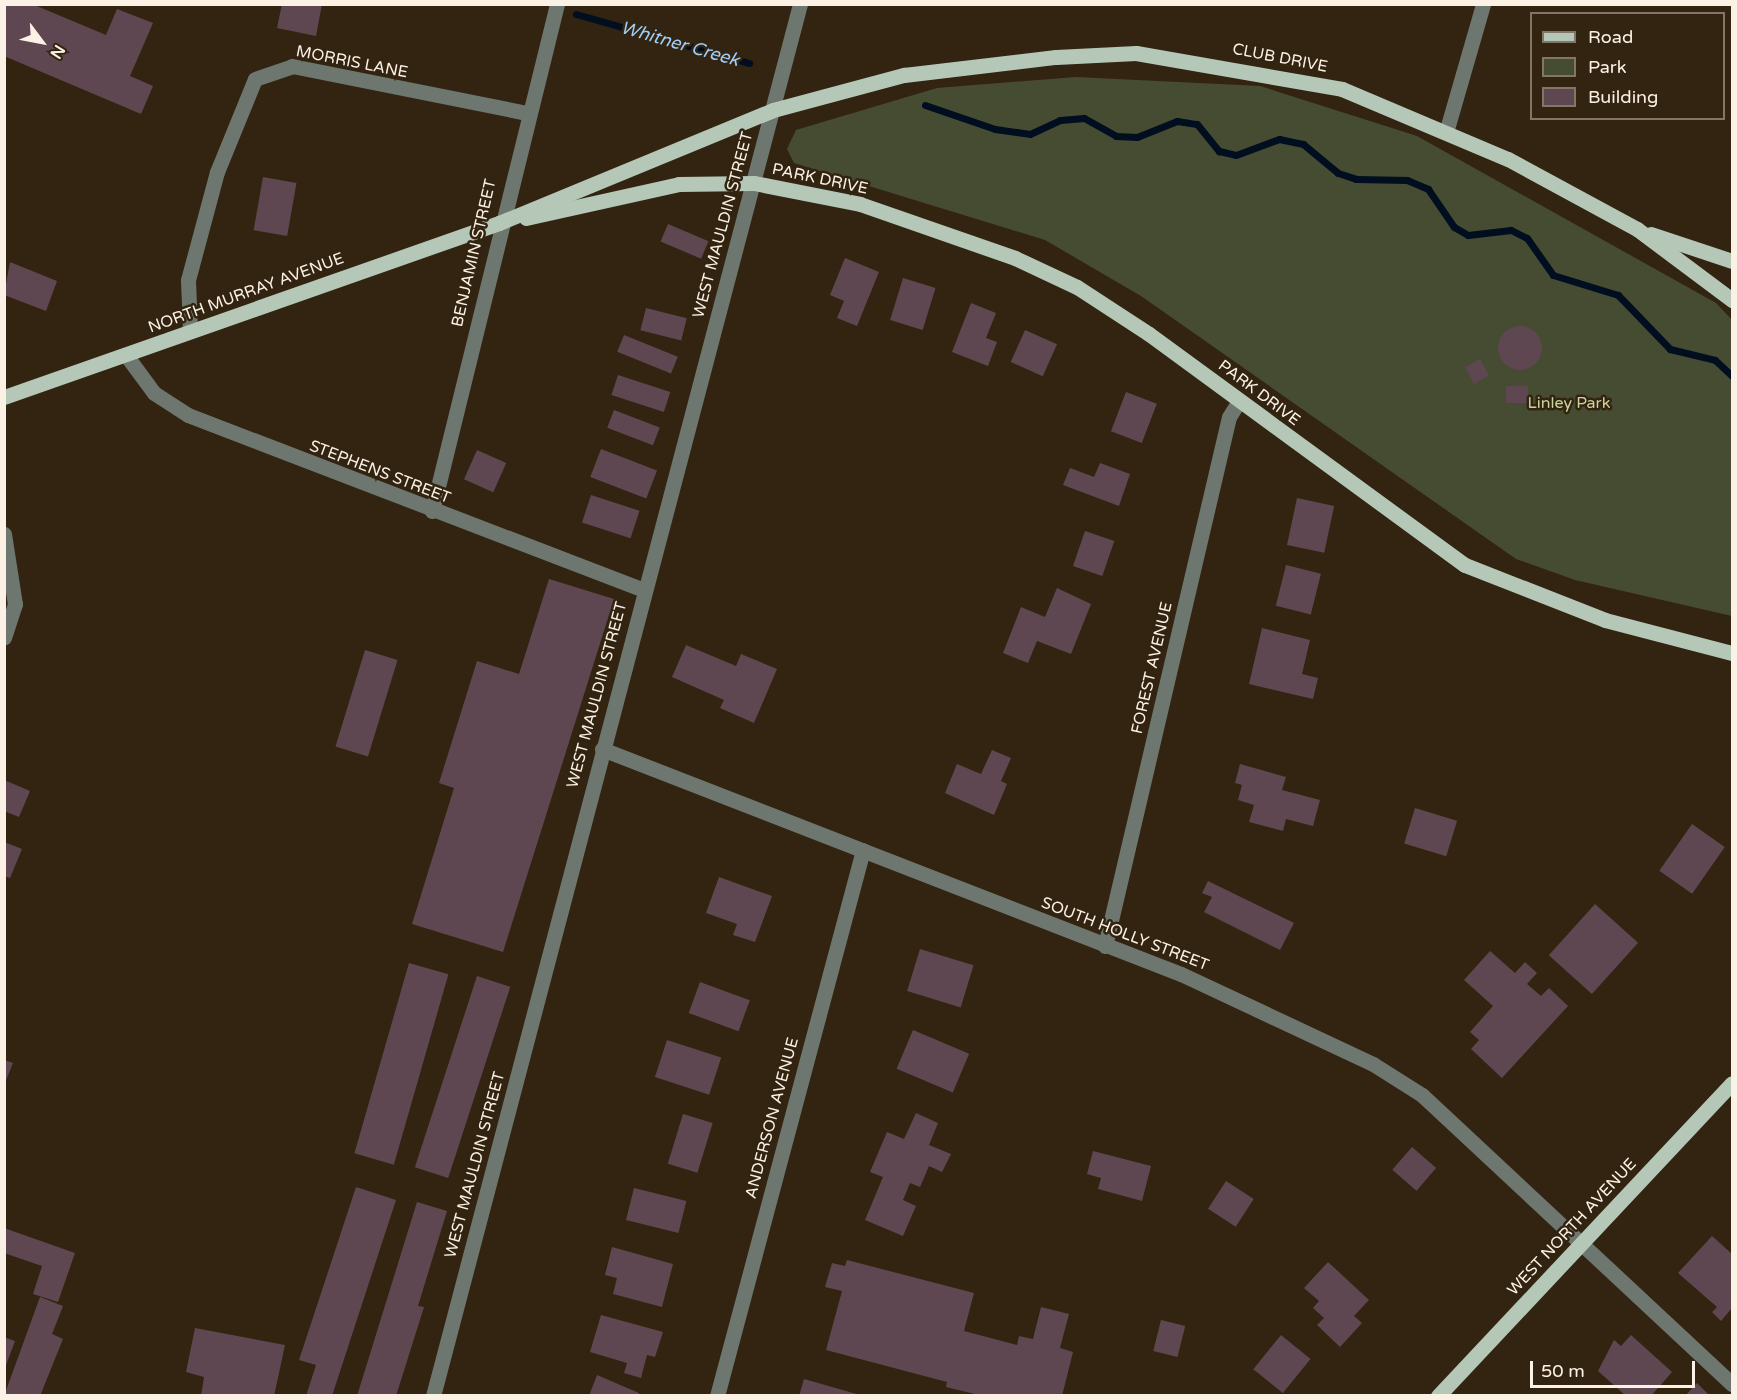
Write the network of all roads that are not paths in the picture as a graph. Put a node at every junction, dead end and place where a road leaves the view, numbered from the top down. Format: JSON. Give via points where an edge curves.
{"nodes":[{"id":1,"x":557,"y":4,"type":"edge"},
{"id":2,"x":800,"y":4,"type":"edge"},
{"id":3,"x":1483,"y":4,"type":"edge"},
{"id":4,"x":773,"y":110,"type":"junction"},
{"id":5,"x":526,"y":113,"type":"junction"},
{"id":6,"x":1448,"y":129,"type":"junction"},
{"id":7,"x":754,"y":183,"type":"junction"},
{"id":8,"x":499,"y":223,"type":"junction"},
{"id":9,"x":1637,"y":229,"type":"junction"},
{"id":10,"x":1732,"y":261,"type":"edge"},
{"id":11,"x":1732,"y":300,"type":"edge"},
{"id":12,"x":190,"y":330,"type":"junction"},
{"id":13,"x":126,"y":355,"type":"junction"},
{"id":14,"x":4,"y":397,"type":"edge"},
{"id":15,"x":1239,"y":401,"type":"junction"},
{"id":16,"x":432,"y":511,"type":"junction"},
{"id":17,"x":4,"y":534,"type":"edge"},
{"id":18,"x":643,"y":590,"type":"junction"},
{"id":19,"x":4,"y":637,"type":"edge"},
{"id":20,"x":1732,"y":653,"type":"edge"},
{"id":21,"x":602,"y":749,"type":"junction"},
{"id":22,"x":863,"y":850,"type":"junction"},
{"id":23,"x":1105,"y":946,"type":"junction"},
{"id":24,"x":1732,"y":1083,"type":"edge"},
{"id":25,"x":1583,"y":1241,"type":"junction"},
{"id":26,"x":1732,"y":1384,"type":"edge"},
{"id":27,"x":433,"y":1395,"type":"edge"},
{"id":28,"x":717,"y":1395,"type":"edge"},
{"id":29,"x":1438,"y":1395,"type":"edge"}],
"edges":[{"from":1,"to":5,"type":"street","name":"BENJAMIN STREET"},
{"from":2,"to":4,"type":"street","name":"WEST MAULDIN STREET"},
{"from":3,"to":6,"type":"street"},
{"from":4,"to":6,"type":"main road","name":"CLUB DRIVE","via":[[904,75],[977,63],[1136,53],[1301,78]]},
{"from":4,"to":7,"type":"street","name":"WEST MAULDIN STREET"},
{"from":4,"to":8,"type":"main road","name":"NORTH MURRAY AVENUE"},
{"from":5,"to":8,"type":"street","name":"BENJAMIN STREET"},
{"from":5,"to":12,"type":"street","name":"MORRIS LANE","via":[[292,66],[255,79],[217,172],[188,280]]},
{"from":6,"to":9,"type":"main road","name":"CLUB DRIVE"},
{"from":7,"to":8,"type":"main road","name":"NORTH MURRAY AVENUE","via":[[680,184]]},
{"from":7,"to":15,"type":"main road","name":"PARK DRIVE","via":[[860,204],[1015,258],[1077,287]]},
{"from":7,"to":18,"type":"street","name":"WEST MAULDIN STREET"},
{"from":8,"to":12,"type":"main road","name":"NORTH MURRAY AVENUE"},
{"from":8,"to":16,"type":"street","name":"BENJAMIN STREET"},
{"from":9,"to":10,"type":"main road"},
{"from":9,"to":11,"type":"main road","name":"CLUB DRIVE"},
{"from":12,"to":13,"type":"main road","name":"NORTH MURRAY AVENUE"},
{"from":13,"to":14,"type":"main road","name":"NORTH MURRAY AVENUE"},
{"from":13,"to":16,"type":"street","name":"STEPHENS STREET","via":[[154,393],[188,416]]},
{"from":15,"to":20,"type":"main road","name":"PARK DRIVE","via":[[1465,565],[1605,620]]},
{"from":15,"to":23,"type":"street","name":"FOREST AVENUE","via":[[1229,417]]},
{"from":16,"to":18,"type":"street","name":"STEPHENS STREET"},
{"from":17,"to":19,"type":"street","via":[[15,604]]},
{"from":18,"to":21,"type":"street","name":"WEST MAULDIN STREET"},
{"from":21,"to":22,"type":"street","name":"SOUTH HOLLY STREET"},
{"from":21,"to":27,"type":"street","name":"WEST MAULDIN STREET"},
{"from":22,"to":23,"type":"street","name":"SOUTH HOLLY STREET"},
{"from":22,"to":28,"type":"street","name":"ANDERSON AVENUE"},
{"from":23,"to":25,"type":"street","name":"SOUTH HOLLY STREET","via":[[1181,974],[1373,1064],[1422,1095]]},
{"from":24,"to":25,"type":"main road","name":"WEST NORTH AVENUE"},
{"from":25,"to":26,"type":"street","name":"SOUTH HOLLY STREET"},
{"from":25,"to":29,"type":"main road","name":"WEST NORTH AVENUE"}]}
